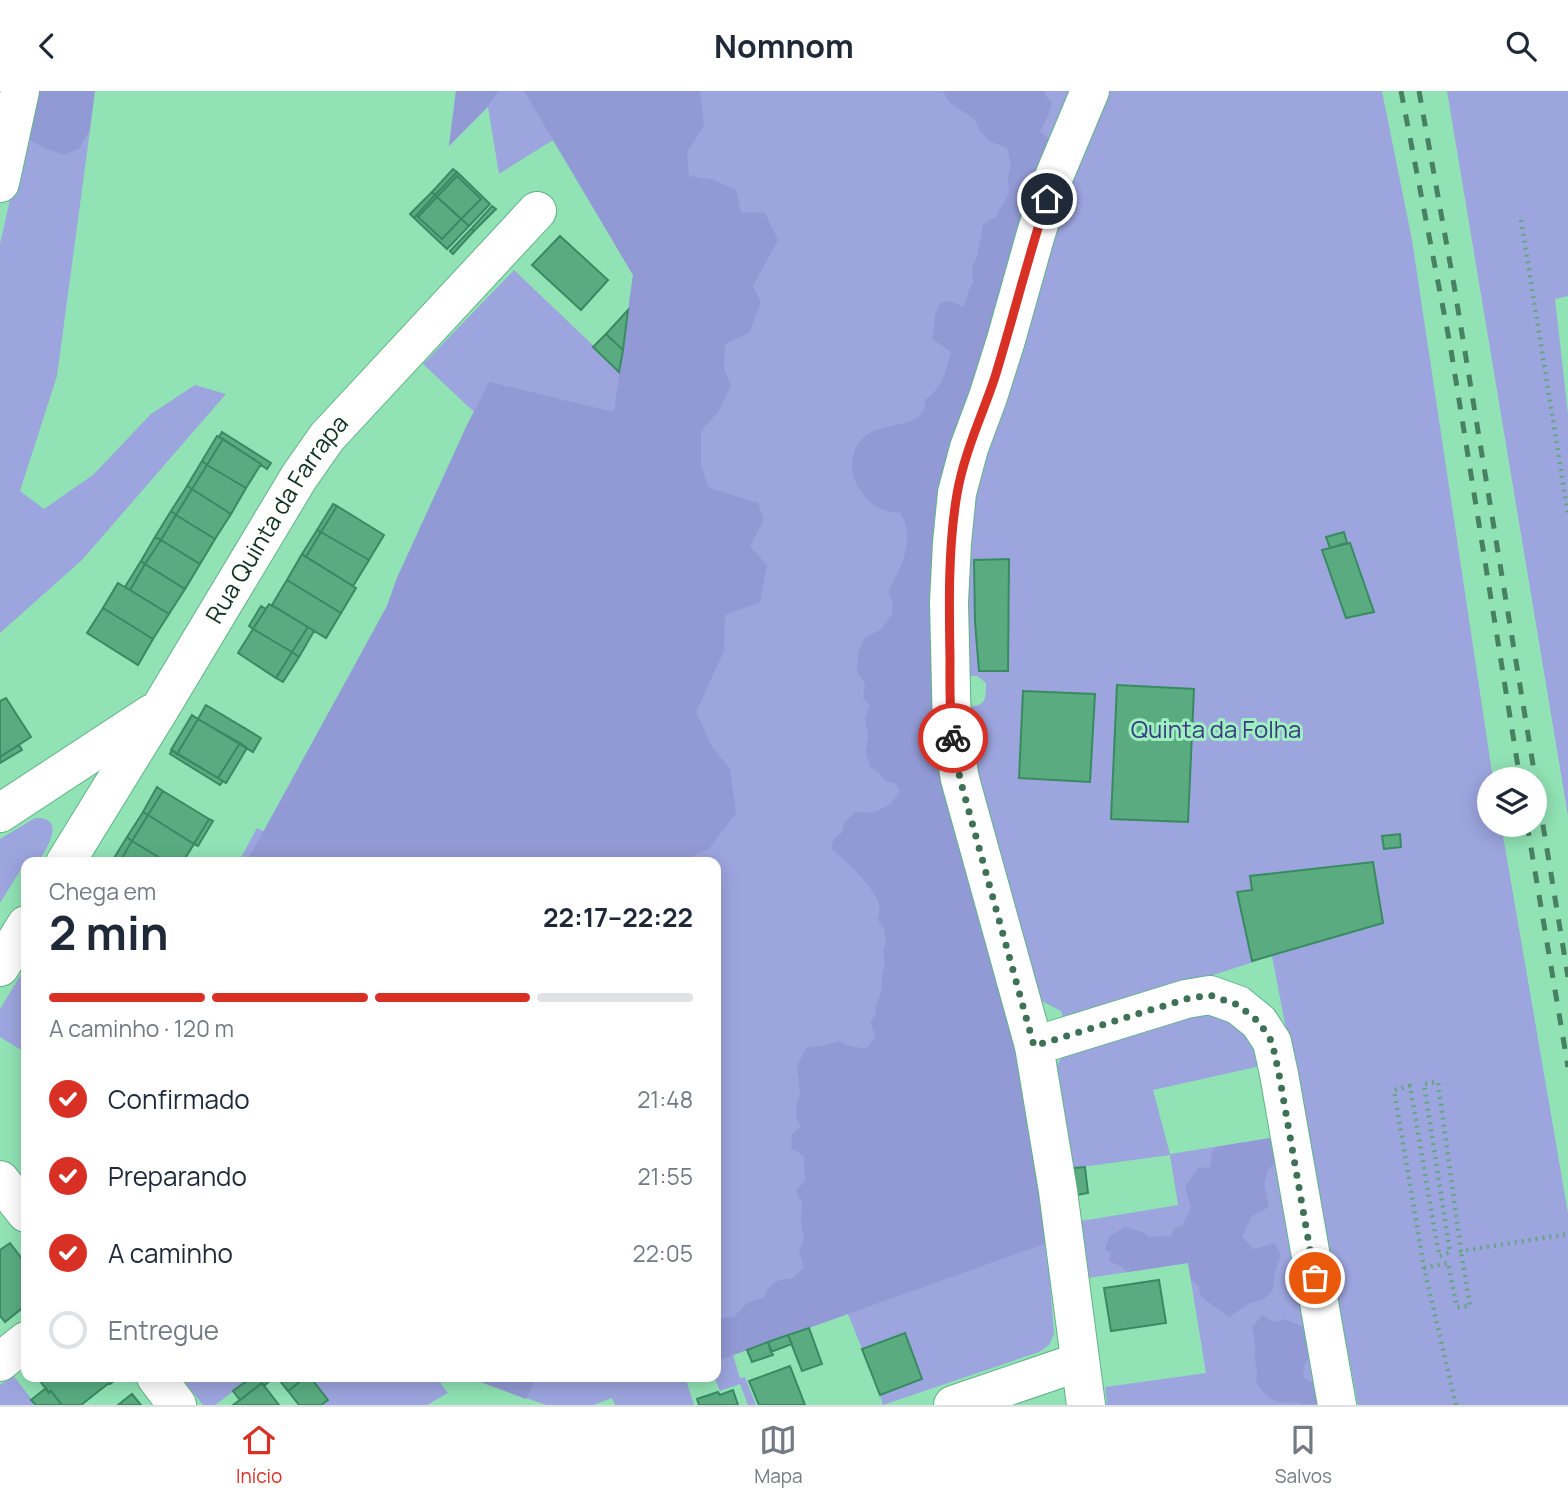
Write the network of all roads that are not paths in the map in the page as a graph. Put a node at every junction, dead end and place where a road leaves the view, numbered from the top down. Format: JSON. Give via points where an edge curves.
{"nodes":[{"id":1,"x":20,"y":91,"type":"edge"},
{"id":2,"x":1090,"y":91,"type":"edge"},
{"id":3,"x":0,"y":183,"type":"edge"},
{"id":4,"x":537,"y":212,"type":"dead end"},
{"id":5,"x":161,"y":707,"type":"junction"},
{"id":6,"x":0,"y":813,"type":"edge"},
{"id":7,"x":69,"y":857,"type":"edge"},
{"id":8,"x":21,"y":933,"type":"edge"},
{"id":9,"x":0,"y":967,"type":"edge"},
{"id":10,"x":1034,"y":1046,"type":"junction"},
{"id":11,"x":0,"y":1180,"type":"edge"},
{"id":12,"x":21,"y":1207,"type":"edge"},
{"id":13,"x":21,"y":1345,"type":"edge"},
{"id":14,"x":0,"y":1361,"type":"edge"},
{"id":15,"x":1079,"y":1362,"type":"junction"},
{"id":16,"x":160,"y":1382,"type":"edge"},
{"id":17,"x":177,"y":1405,"type":"edge"},
{"id":18,"x":953,"y":1405,"type":"edge"},
{"id":19,"x":1086,"y":1405,"type":"edge"},
{"id":20,"x":1337,"y":1405,"type":"edge"}],
"edges":[{"from":1,"to":3,"type":"street"},
{"from":2,"to":10,"type":"street","via":[[1053,179],[969,448],[951,543],[952,732],[960,779]]},
{"from":4,"to":5,"type":"street","name":"Rua Quinta da Farrapa","via":[[327,437]]},
{"from":5,"to":6,"type":"street"},
{"from":5,"to":7,"type":"street","name":"Rua Quinta da Farrapa"},
{"from":8,"to":9,"type":"street"},
{"from":10,"to":15,"type":"street"},
{"from":10,"to":20,"type":"street","via":[[1210,995],[1238,1005],[1259,1022],[1272,1042],[1279,1074]]},
{"from":11,"to":12,"type":"street"},
{"from":13,"to":14,"type":"street"},
{"from":15,"to":18,"type":"street"},
{"from":15,"to":19,"type":"street"},
{"from":16,"to":17,"type":"street"}]}
